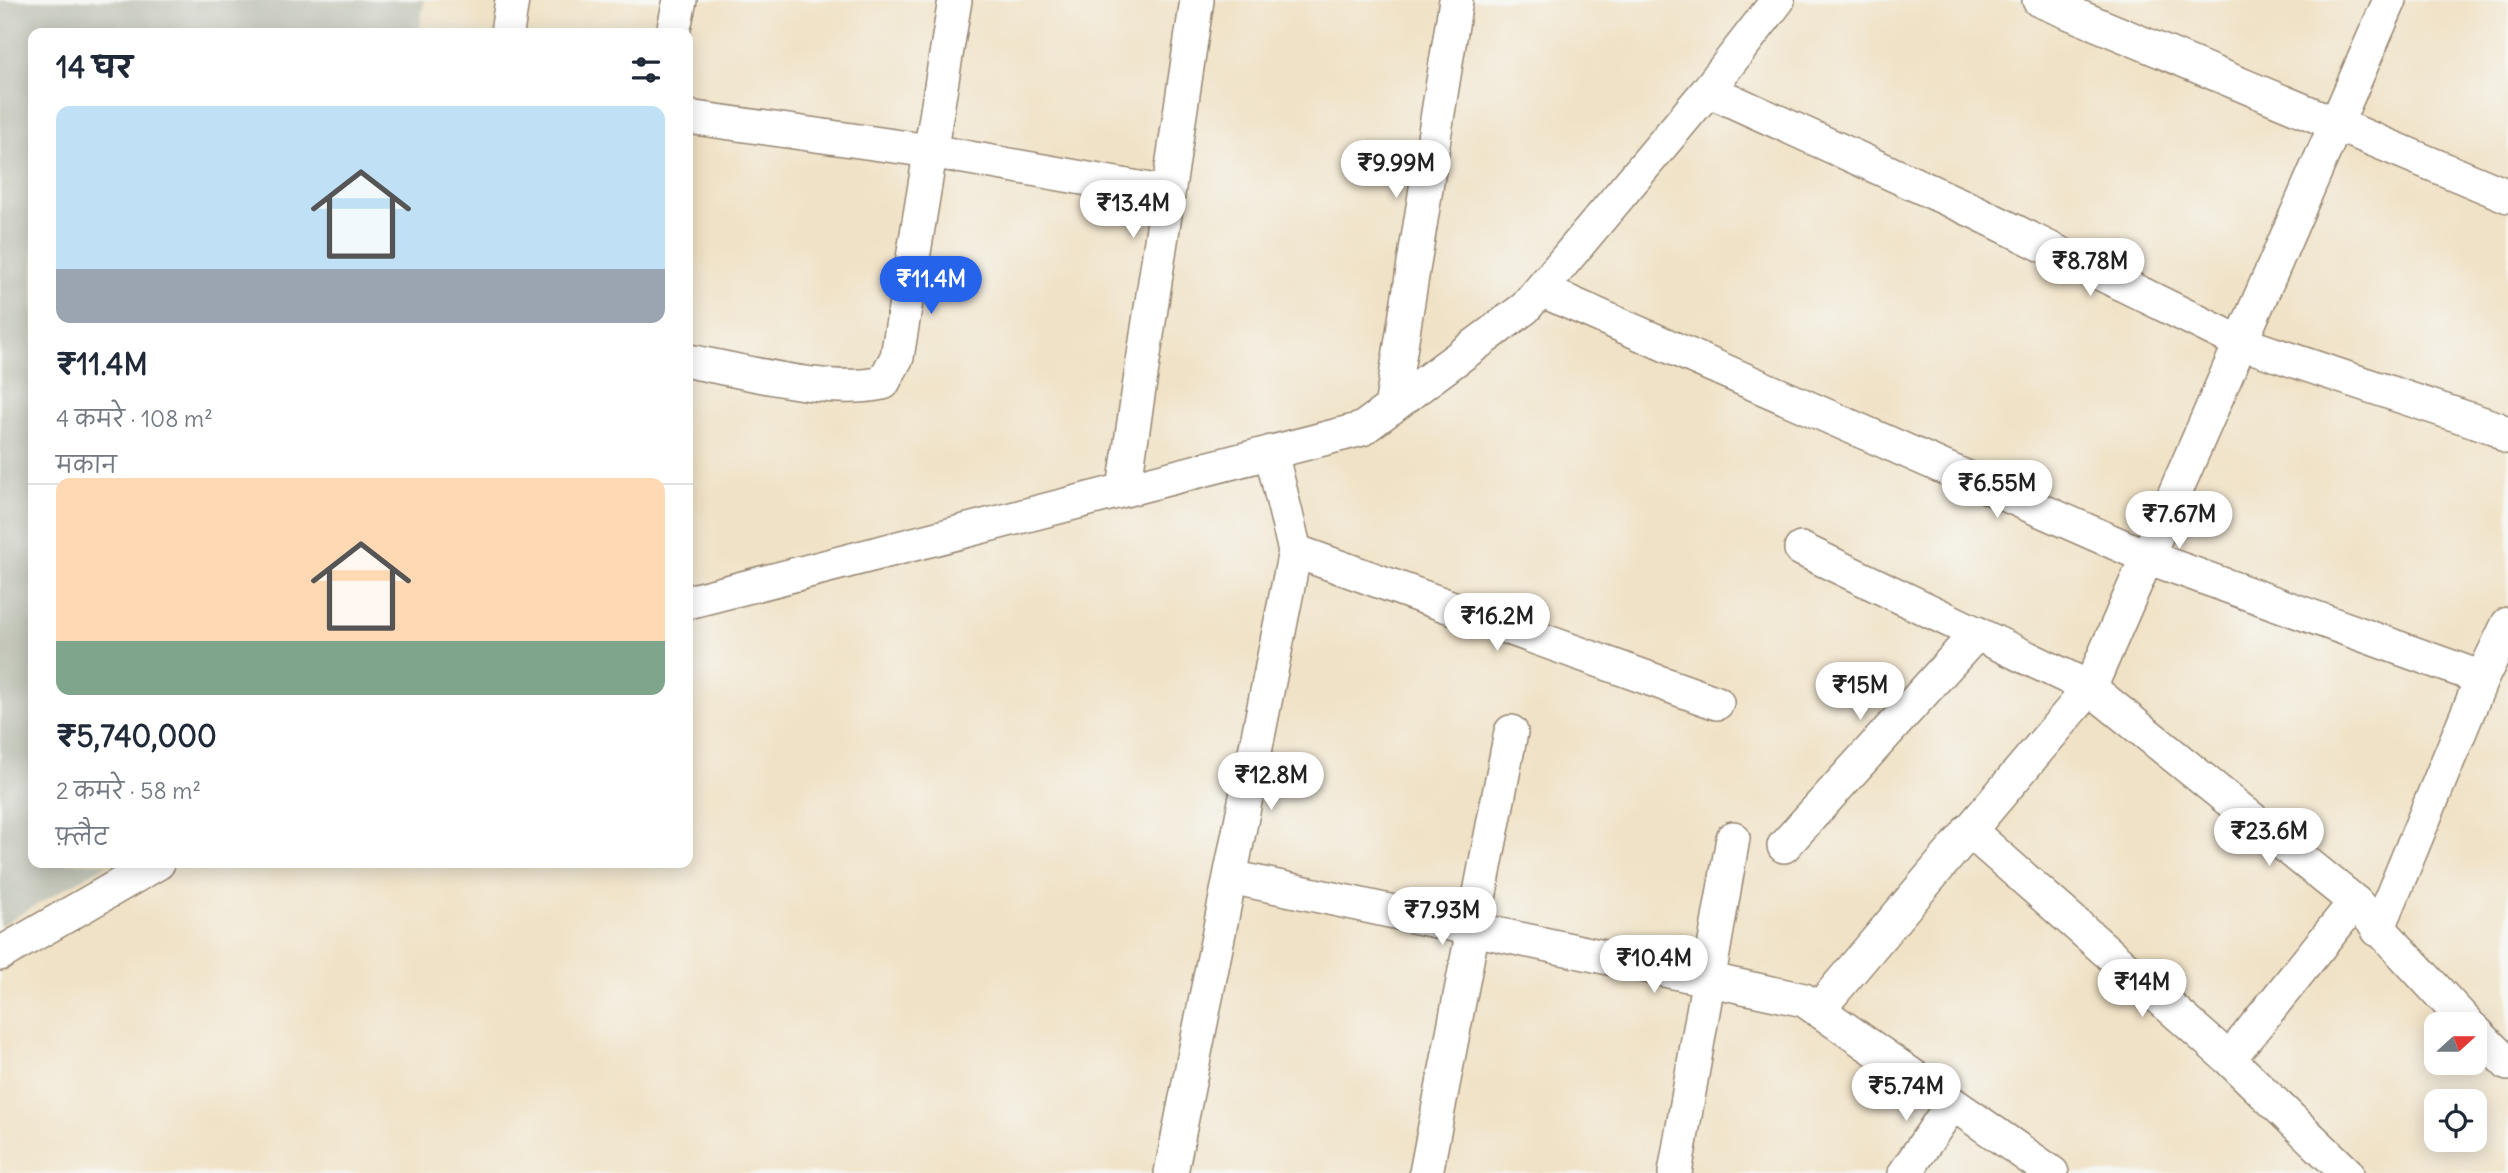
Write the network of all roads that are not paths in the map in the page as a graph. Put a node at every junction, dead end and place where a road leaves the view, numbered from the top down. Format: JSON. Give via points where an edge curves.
{"nodes":[{"id":1,"x":512,"y":0,"type":"edge"},
{"id":2,"x":680,"y":0,"type":"edge"},
{"id":3,"x":955,"y":0,"type":"edge"},
{"id":4,"x":1197,"y":0,"type":"edge"},
{"id":5,"x":1456,"y":0,"type":"edge"},
{"id":6,"x":1778,"y":0,"type":"edge"},
{"id":7,"x":2039,"y":0,"type":"edge"},
{"id":8,"x":2390,"y":0,"type":"edge"},
{"id":9,"x":508,"y":28,"type":"edge"},
{"id":10,"x":674,"y":28,"type":"edge"},
{"id":11,"x":1708,"y":90,"type":"junction"},
{"id":12,"x":693,"y":118,"type":"edge"},
{"id":13,"x":2336,"y":124,"type":"junction"},
{"id":14,"x":930,"y":151,"type":"junction"},
{"id":15,"x":1167,"y":193,"type":"junction"},
{"id":16,"x":2508,"y":196,"type":"edge"},
{"id":17,"x":1541,"y":290,"type":"junction"},
{"id":18,"x":2241,"y":343,"type":"junction"},
{"id":19,"x":693,"y":362,"type":"edge"},
{"id":20,"x":1391,"y":408,"type":"junction"},
{"id":21,"x":2508,"y":438,"type":"edge"},
{"id":22,"x":1272,"y":452,"type":"junction"},
{"id":23,"x":1124,"y":489,"type":"junction"},
{"id":24,"x":1801,"y":549,"type":"dead end"},
{"id":25,"x":1295,"y":551,"type":"junction"},
{"id":26,"x":2147,"y":557,"type":"junction"},
{"id":27,"x":693,"y":600,"type":"edge"},
{"id":28,"x":2508,"y":624,"type":"edge"},
{"id":29,"x":1977,"y":634,"type":"junction"},
{"id":30,"x":2482,"y":678,"type":"junction"},
{"id":31,"x":2090,"y":688,"type":"junction"},
{"id":32,"x":1717,"y":703,"type":"dead end"},
{"id":33,"x":1511,"y":732,"type":"dead end"},
{"id":34,"x":1969,"y":830,"type":"junction"},
{"id":35,"x":1733,"y":838,"type":"dead end"},
{"id":36,"x":1784,"y":846,"type":"dead end"},
{"id":37,"x":149,"y":868,"type":"edge"},
{"id":38,"x":1231,"y":877,"type":"junction"},
{"id":39,"x":2355,"y":902,"type":"junction"},
{"id":40,"x":1473,"y":929,"type":"junction"},
{"id":41,"x":2378,"y":930,"type":"junction"},
{"id":42,"x":0,"y":954,"type":"edge"},
{"id":43,"x":1709,"y":979,"type":"junction"},
{"id":44,"x":1818,"y":1010,"type":"junction"},
{"id":45,"x":2457,"y":1012,"type":"edge"},
{"id":46,"x":2487,"y":1043,"type":"edge"},
{"id":47,"x":2229,"y":1059,"type":"junction"},
{"id":48,"x":2508,"y":1065,"type":"edge"},
{"id":49,"x":1952,"y":1104,"type":"junction"},
{"id":50,"x":1171,"y":1173,"type":"edge"},
{"id":51,"x":1426,"y":1173,"type":"edge"},
{"id":52,"x":1675,"y":1173,"type":"edge"},
{"id":53,"x":1905,"y":1173,"type":"edge"},
{"id":54,"x":2052,"y":1173,"type":"edge"},
{"id":55,"x":2347,"y":1173,"type":"edge"}],
"edges":[{"from":1,"to":9,"type":"street"},
{"from":2,"to":10,"type":"street"},
{"from":3,"to":14,"type":"street"},
{"from":4,"to":15,"type":"street"},
{"from":5,"to":20,"type":"street"},
{"from":6,"to":11,"type":"street"},
{"from":7,"to":13,"type":"street"},
{"from":8,"to":13,"type":"street"},
{"from":11,"to":17,"type":"street"},
{"from":11,"to":18,"type":"street","via":[[1978,213]]},
{"from":12,"to":14,"type":"street"},
{"from":13,"to":16,"type":"street"},
{"from":13,"to":18,"type":"street"},
{"from":14,"to":15,"type":"street"},
{"from":14,"to":19,"type":"street","via":[[897,357],[883,383],[859,388]]},
{"from":15,"to":23,"type":"street"},
{"from":17,"to":20,"type":"street"},
{"from":17,"to":26,"type":"street"},
{"from":18,"to":21,"type":"street","via":[[2496,428]]},
{"from":18,"to":26,"type":"street"},
{"from":20,"to":22,"type":"street","via":[[1362,429]]},
{"from":22,"to":23,"type":"street"},
{"from":22,"to":25,"type":"street"},
{"from":23,"to":27,"type":"street"},
{"from":24,"to":29,"type":"street"},
{"from":25,"to":32,"type":"street"},
{"from":25,"to":38,"type":"street"},
{"from":26,"to":30,"type":"street"},
{"from":26,"to":31,"type":"street"},
{"from":28,"to":30,"type":"street"},
{"from":29,"to":31,"type":"street"},
{"from":29,"to":36,"type":"street"},
{"from":30,"to":41,"type":"street"},
{"from":31,"to":34,"type":"street"},
{"from":31,"to":39,"type":"street"},
{"from":33,"to":40,"type":"street"},
{"from":34,"to":44,"type":"street"},
{"from":34,"to":47,"type":"street"},
{"from":35,"to":43,"type":"street"},
{"from":37,"to":42,"type":"street"},
{"from":38,"to":40,"type":"street"},
{"from":38,"to":50,"type":"street"},
{"from":39,"to":41,"type":"street"},
{"from":39,"to":47,"type":"street"},
{"from":40,"to":43,"type":"street"},
{"from":40,"to":51,"type":"street"},
{"from":41,"to":45,"type":"street"},
{"from":43,"to":44,"type":"street","via":[[1804,1000]]},
{"from":43,"to":52,"type":"street"},
{"from":44,"to":49,"type":"street"},
{"from":46,"to":48,"type":"street"},
{"from":47,"to":55,"type":"street"},
{"from":49,"to":53,"type":"street"},
{"from":49,"to":54,"type":"street"}]}
